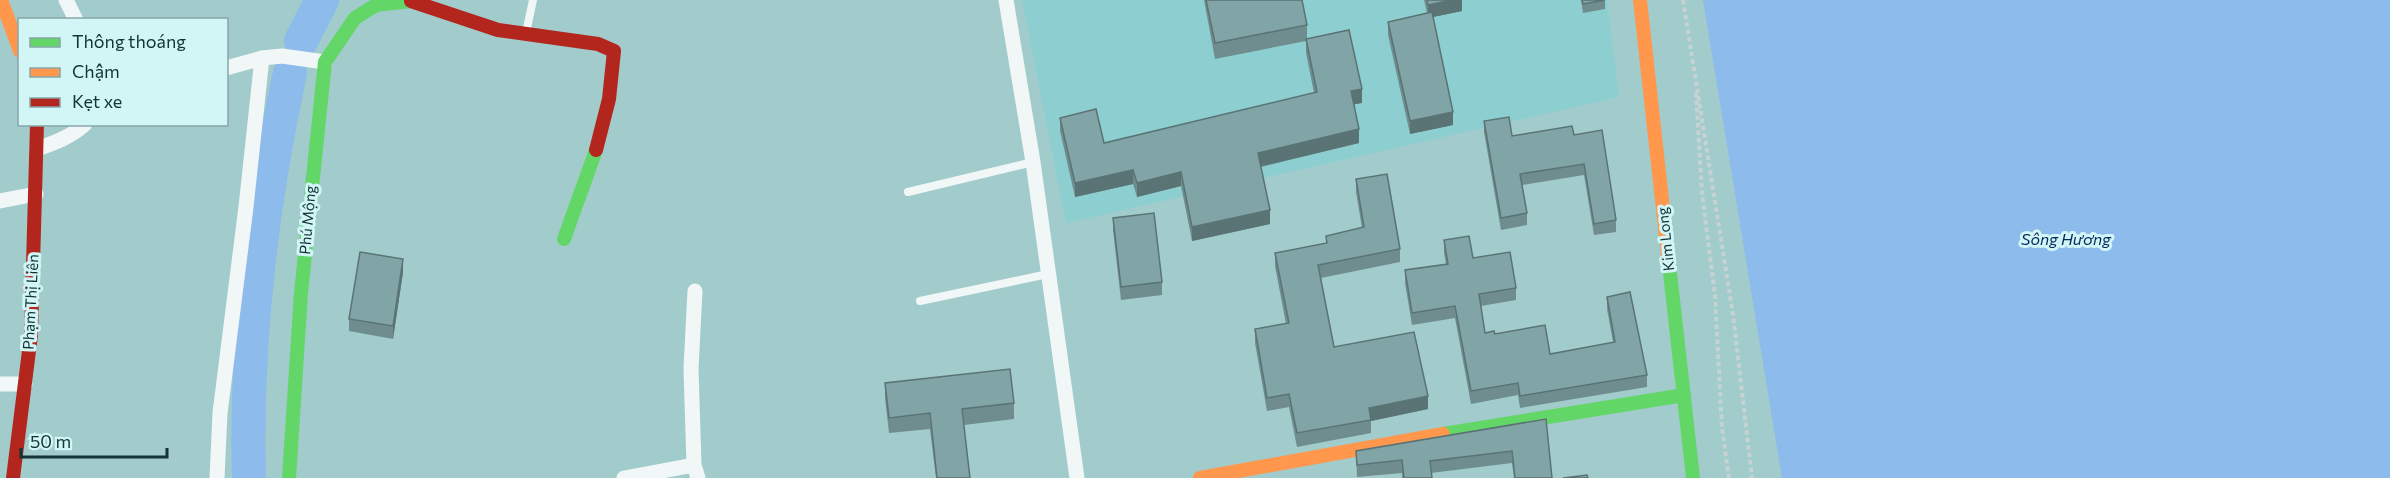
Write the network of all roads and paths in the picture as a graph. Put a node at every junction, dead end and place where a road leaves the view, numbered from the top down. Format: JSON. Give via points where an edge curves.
{"nodes":[{"id":1,"x":1,"y":0,"type":"edge"},
{"id":2,"x":533,"y":0,"type":"edge"},
{"id":3,"x":1006,"y":0,"type":"edge"},
{"id":4,"x":1640,"y":0,"type":"edge"},
{"id":5,"x":1683,"y":0,"type":"edge"},
{"id":6,"x":67,"y":1,"type":"edge"},
{"id":7,"x":75,"y":18,"type":"edge"},
{"id":8,"x":526,"y":34,"type":"junction"},
{"id":9,"x":18,"y":46,"type":"edge"},
{"id":10,"x":262,"y":58,"type":"junction"},
{"id":11,"x":325,"y":62,"type":"junction"},
{"id":12,"x":228,"y":67,"type":"edge"},
{"id":13,"x":1695,"y":72,"type":"junction"},
{"id":14,"x":37,"y":126,"type":"edge"},
{"id":15,"x":83,"y":126,"type":"edge"},
{"id":16,"x":37,"y":149,"type":"junction"},
{"id":17,"x":1033,"y":162,"type":"junction"},
{"id":18,"x":908,"y":192,"type":"dead end"},
{"id":19,"x":36,"y":194,"type":"junction"},
{"id":20,"x":0,"y":201,"type":"edge"},
{"id":21,"x":564,"y":239,"type":"dead end"},
{"id":22,"x":1048,"y":274,"type":"junction"},
{"id":23,"x":695,"y":291,"type":"dead end"},
{"id":24,"x":920,"y":301,"type":"dead end"},
{"id":25,"x":0,"y":384,"type":"edge"},
{"id":26,"x":25,"y":384,"type":"junction"},
{"id":27,"x":1684,"y":394,"type":"junction"},
{"id":28,"x":696,"y":472,"type":"edge"},
{"id":29,"x":13,"y":478,"type":"edge"},
{"id":30,"x":217,"y":478,"type":"edge"},
{"id":31,"x":289,"y":478,"type":"edge"},
{"id":32,"x":624,"y":478,"type":"edge"},
{"id":33,"x":1077,"y":478,"type":"edge"},
{"id":34,"x":1200,"y":478,"type":"edge"},
{"id":35,"x":1693,"y":478,"type":"edge"},
{"id":36,"x":1729,"y":478,"type":"edge"},
{"id":37,"x":1752,"y":478,"type":"edge"}],
"edges":[{"from":1,"to":9,"type":"street"},
{"from":2,"to":8,"type":"lane"},
{"from":3,"to":17,"type":"street"},
{"from":4,"to":27,"type":"street","name":"Kim Long"},
{"from":5,"to":13,"type":"path"},
{"from":6,"to":7,"type":"street"},
{"from":8,"to":11,"type":"street","via":[[498,30],[411,1],[376,5],[355,18]]},
{"from":8,"to":21,"type":"street","via":[[598,44],[614,51],[601,136]]},
{"from":10,"to":11,"type":"street","via":[[282,56]]},
{"from":10,"to":12,"type":"street"},
{"from":10,"to":30,"type":"street","via":[[220,413]]},
{"from":11,"to":31,"type":"street","name":"Phú Mộng","via":[[301,293]]},
{"from":13,"to":36,"type":"path","via":[[1702,193],[1715,296],[1722,428]]},
{"from":13,"to":37,"type":"path","via":[[1733,315]]},
{"from":14,"to":16,"type":"street","name":"Phạm Thị Liên"},
{"from":15,"to":16,"type":"street","via":[[58,142]]},
{"from":16,"to":19,"type":"street","name":"Phạm Thị Liên"},
{"from":17,"to":18,"type":"lane"},
{"from":17,"to":22,"type":"street"},
{"from":19,"to":20,"type":"street"},
{"from":19,"to":26,"type":"street","name":"Phạm Thị Liên","via":[[31,335]]},
{"from":22,"to":24,"type":"lane"},
{"from":22,"to":33,"type":"street"},
{"from":23,"to":28,"type":"street","via":[[691,369]]},
{"from":25,"to":26,"type":"street"},
{"from":26,"to":29,"type":"street","name":"Phạm Thị Liên"},
{"from":27,"to":34,"type":"street"},
{"from":27,"to":35,"type":"street","name":"Kim Long"},
{"from":28,"to":32,"type":"street"}]}
